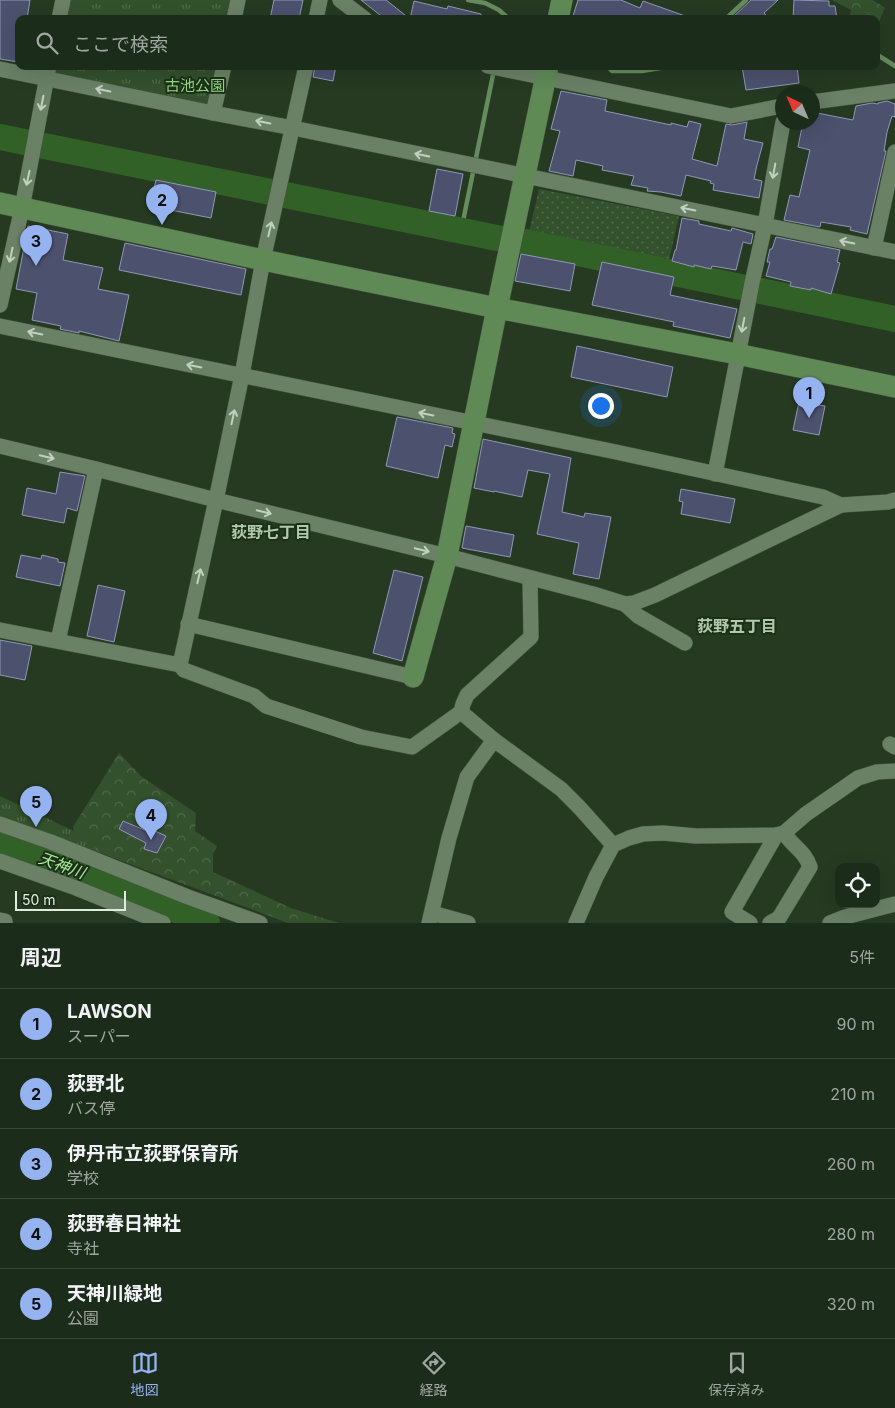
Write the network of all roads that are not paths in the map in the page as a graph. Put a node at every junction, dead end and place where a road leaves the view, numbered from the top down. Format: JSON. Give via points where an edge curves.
{"nodes":[{"id":1,"x":63,"y":0,"type":"edge"},
{"id":2,"x":238,"y":0,"type":"edge"},
{"id":3,"x":320,"y":0,"type":"edge"},
{"id":4,"x":340,"y":0,"type":"edge"},
{"id":5,"x":562,"y":0,"type":"edge"},
{"id":6,"x":60,"y":15,"type":"edge"},
{"id":7,"x":235,"y":15,"type":"edge"},
{"id":8,"x":317,"y":15,"type":"edge"},
{"id":9,"x":360,"y":15,"type":"edge"},
{"id":10,"x":559,"y":15,"type":"edge"},
{"id":11,"x":0,"y":69,"type":"edge"},
{"id":12,"x":15,"y":70,"type":"edge"},
{"id":13,"x":16,"y":70,"type":"edge"},
{"id":14,"x":223,"y":70,"type":"edge"},
{"id":15,"x":305,"y":70,"type":"edge"},
{"id":16,"x":525,"y":70,"type":"edge"},
{"id":17,"x":48,"y":72,"type":"edge"},
{"id":18,"x":547,"y":72,"type":"edge"},
{"id":19,"x":895,"y":91,"type":"edge"},
{"id":20,"x":820,"y":101,"type":"edge"},
{"id":21,"x":775,"y":107,"type":"edge"},
{"id":22,"x":214,"y":113,"type":"junction"},
{"id":23,"x":293,"y":128,"type":"junction"},
{"id":24,"x":782,"y":130,"type":"edge"},
{"id":25,"x":895,"y":152,"type":"edge"},
{"id":26,"x":526,"y":176,"type":"junction"},
{"id":27,"x":0,"y":203,"type":"edge"},
{"id":28,"x":22,"y":208,"type":"junction"},
{"id":29,"x":765,"y":225,"type":"junction"},
{"id":30,"x":874,"y":248,"type":"junction"},
{"id":31,"x":895,"y":252,"type":"edge"},
{"id":32,"x":264,"y":260,"type":"junction"},
{"id":33,"x":0,"y":305,"type":"edge"},
{"id":34,"x":497,"y":308,"type":"junction"},
{"id":35,"x":0,"y":326,"type":"edge"},
{"id":36,"x":737,"y":354,"type":"junction"},
{"id":37,"x":242,"y":375,"type":"junction"},
{"id":38,"x":895,"y":387,"type":"edge"},
{"id":39,"x":474,"y":424,"type":"junction"},
{"id":40,"x":0,"y":446,"type":"edge"},
{"id":41,"x":96,"y":469,"type":"junction"},
{"id":42,"x":714,"y":474,"type":"junction"},
{"id":43,"x":216,"y":500,"type":"junction"},
{"id":44,"x":895,"y":500,"type":"edge"},
{"id":45,"x":841,"y":505,"type":"junction"},
{"id":46,"x":447,"y":556,"type":"junction"},
{"id":47,"x":530,"y":578,"type":"junction"},
{"id":48,"x":625,"y":604,"type":"junction"},
{"id":49,"x":188,"y":624,"type":"junction"},
{"id":50,"x":0,"y":630,"type":"edge"},
{"id":51,"x":58,"y":641,"type":"junction"},
{"id":52,"x":685,"y":643,"type":"dead end"},
{"id":53,"x":180,"y":664,"type":"junction"},
{"id":54,"x":413,"y":677,"type":"joint"},
{"id":55,"x":461,"y":712,"type":"junction"},
{"id":56,"x":494,"y":740,"type":"junction"},
{"id":57,"x":895,"y":771,"type":"edge"},
{"id":58,"x":0,"y":824,"type":"edge"},
{"id":59,"x":780,"y":834,"type":"junction"},
{"id":60,"x":613,"y":845,"type":"junction"},
{"id":61,"x":0,"y":861,"type":"edge"},
{"id":62,"x":895,"y":904,"type":"edge"},
{"id":63,"x":431,"y":918,"type":"edge"},
{"id":64,"x":0,"y":920,"type":"edge"},
{"id":65,"x":5,"y":923,"type":"edge"},
{"id":66,"x":163,"y":923,"type":"edge"},
{"id":67,"x":260,"y":923,"type":"edge"},
{"id":68,"x":468,"y":923,"type":"edge"},
{"id":69,"x":576,"y":923,"type":"edge"},
{"id":70,"x":750,"y":923,"type":"edge"},
{"id":71,"x":770,"y":923,"type":"edge"},
{"id":72,"x":830,"y":923,"type":"edge"}],
"edges":[{"from":1,"to":6,"type":"street"},
{"from":2,"to":7,"type":"street"},
{"from":3,"to":8,"type":"street"},
{"from":4,"to":9,"type":"street"},
{"from":5,"to":10,"type":"street"},
{"from":11,"to":12,"type":"street"},
{"from":13,"to":17,"type":"street"},
{"from":14,"to":22,"type":"street"},
{"from":15,"to":23,"type":"street"},
{"from":16,"to":18,"type":"street"},
{"from":22,"to":17,"type":"street","one_way":true},
{"from":17,"to":28,"type":"street","one_way":true},
{"from":18,"to":21,"type":"street","via":[[731,116]]},
{"from":18,"to":26,"type":"street"},
{"from":19,"to":20,"type":"street"},
{"from":23,"to":22,"type":"street","one_way":true},
{"from":26,"to":23,"type":"street","one_way":true},
{"from":32,"to":23,"type":"street","one_way":true},
{"from":24,"to":29,"type":"street","one_way":true},
{"from":25,"to":30,"type":"street"},
{"from":29,"to":26,"type":"street","one_way":true},
{"from":26,"to":34,"type":"street"},
{"from":27,"to":28,"type":"street"},
{"from":28,"to":32,"type":"street"},
{"from":28,"to":33,"type":"street","one_way":true},
{"from":30,"to":29,"type":"street","one_way":true},
{"from":29,"to":36,"type":"street","one_way":true},
{"from":30,"to":31,"type":"street"},
{"from":32,"to":34,"type":"street"},
{"from":32,"to":37,"type":"street"},
{"from":34,"to":36,"type":"street"},
{"from":34,"to":39,"type":"street"},
{"from":37,"to":35,"type":"street","one_way":true},
{"from":36,"to":38,"type":"street"},
{"from":36,"to":42,"type":"street"},
{"from":39,"to":37,"type":"street","one_way":true},
{"from":43,"to":37,"type":"street","one_way":true},
{"from":39,"to":42,"type":"street"},
{"from":39,"to":46,"type":"street"},
{"from":40,"to":41,"type":"street","one_way":true},
{"from":41,"to":43,"type":"street"},
{"from":41,"to":51,"type":"street"},
{"from":42,"to":45,"type":"street","via":[[823,497]]},
{"from":43,"to":46,"type":"street","one_way":true},
{"from":49,"to":43,"type":"street","one_way":true},
{"from":44,"to":45,"type":"street"},
{"from":45,"to":48,"type":"street","via":[[655,594]]},
{"from":46,"to":47,"type":"street"},
{"from":46,"to":54,"type":"street"},
{"from":47,"to":48,"type":"street"},
{"from":47,"to":55,"type":"street","via":[[531,637],[467,695]]},
{"from":48,"to":52,"type":"street","via":[[638,616]]},
{"from":49,"to":53,"type":"street"},
{"from":49,"to":54,"type":"street"},
{"from":50,"to":51,"type":"street"},
{"from":51,"to":53,"type":"street"},
{"from":53,"to":55,"type":"street","via":[[184,670],[254,696],[266,706],[362,737],[412,747]]},
{"from":55,"to":56,"type":"street"},
{"from":56,"to":60,"type":"street","via":[[561,789]]},
{"from":56,"to":63,"type":"street","via":[[467,777]]},
{"from":57,"to":59,"type":"street","via":[[858,778]]},
{"from":58,"to":67,"type":"street"},
{"from":59,"to":60,"type":"street","via":[[643,834]]},
{"from":59,"to":70,"type":"street","via":[[732,912]]},
{"from":59,"to":71,"type":"street","via":[[807,857],[810,868],[779,918]]},
{"from":60,"to":69,"type":"street"},
{"from":61,"to":66,"type":"street"},
{"from":62,"to":72,"type":"street"},
{"from":63,"to":68,"type":"street"},
{"from":64,"to":65,"type":"street"}]}
